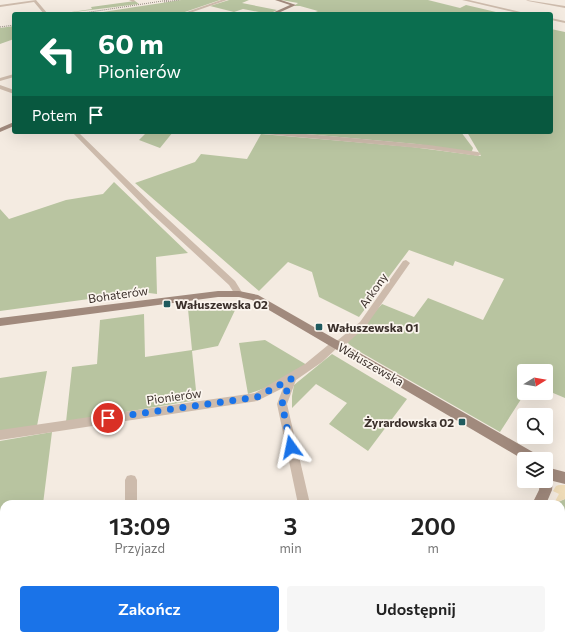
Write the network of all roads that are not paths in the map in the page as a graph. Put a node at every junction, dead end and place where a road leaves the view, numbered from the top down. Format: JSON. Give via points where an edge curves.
{"nodes":[{"id":1,"x":225,"y":0,"type":"edge"},
{"id":2,"x":277,"y":0,"type":"edge"},
{"id":3,"x":464,"y":0,"type":"edge"},
{"id":4,"x":528,"y":0,"type":"edge"},
{"id":5,"x":35,"y":1,"type":"edge"},
{"id":6,"x":0,"y":6,"type":"edge"},
{"id":7,"x":565,"y":8,"type":"edge"},
{"id":8,"x":44,"y":12,"type":"edge"},
{"id":9,"x":189,"y":12,"type":"edge"},
{"id":10,"x":277,"y":12,"type":"edge"},
{"id":11,"x":518,"y":12,"type":"edge"},
{"id":12,"x":553,"y":19,"type":"edge"},
{"id":13,"x":565,"y":22,"type":"edge"},
{"id":14,"x":12,"y":76,"type":"edge"},
{"id":15,"x":0,"y":80,"type":"edge"},
{"id":16,"x":0,"y":87,"type":"edge"},
{"id":17,"x":12,"y":91,"type":"edge"},
{"id":18,"x":12,"y":125,"type":"edge"},
{"id":19,"x":0,"y":130,"type":"edge"},
{"id":20,"x":77,"y":134,"type":"edge"},
{"id":21,"x":287,"y":134,"type":"edge"},
{"id":22,"x":478,"y":154,"type":"dead end"},
{"id":23,"x":406,"y":263,"type":"dead end"},
{"id":24,"x":239,"y":294,"type":"junction"},
{"id":25,"x":0,"y":322,"type":"edge"},
{"id":26,"x":337,"y":344,"type":"junction"},
{"id":27,"x":291,"y":379,"type":"junction"},
{"id":28,"x":0,"y":435,"type":"edge"},
{"id":29,"x":522,"y":452,"type":"edge"},
{"id":30,"x":553,"y":475,"type":"edge"},
{"id":31,"x":565,"y":478,"type":"edge"},
{"id":32,"x":131,"y":480,"type":"dead end"},
{"id":33,"x":547,"y":488,"type":"edge"},
{"id":34,"x":131,"y":500,"type":"edge"},
{"id":35,"x":303,"y":500,"type":"edge"},
{"id":36,"x":541,"y":500,"type":"edge"}],
"edges":[{"from":1,"to":9,"type":"street"},
{"from":2,"to":10,"type":"street","via":[[294,5]]},
{"from":3,"to":11,"type":"street"},
{"from":4,"to":7,"type":"street"},
{"from":5,"to":6,"type":"street"},
{"from":5,"to":8,"type":"street"},
{"from":12,"to":13,"type":"street"},
{"from":14,"to":15,"type":"street"},
{"from":16,"to":17,"type":"street"},
{"from":18,"to":19,"type":"street"},
{"from":20,"to":24,"type":"street","via":[[153,210],[198,249],[232,283]]},
{"from":21,"to":22,"type":"street"},
{"from":23,"to":26,"type":"street","name":"Arkony","via":[[364,324]]},
{"from":24,"to":25,"type":"street","name":"Bohaterów","via":[[212,294]]},
{"from":24,"to":26,"type":"street","name":"Wałuszewska","via":[[255,297]]},
{"from":26,"to":27,"type":"street","name":"Pionierów"},
{"from":26,"to":29,"type":"street","name":"Wałuszewska"},
{"from":27,"to":28,"type":"street","name":"Pionierów","via":[[257,397]]},
{"from":27,"to":35,"type":"street","via":[[282,404]]},
{"from":30,"to":31,"type":"street"},
{"from":32,"to":34,"type":"street"},
{"from":33,"to":36,"type":"street"}]}
